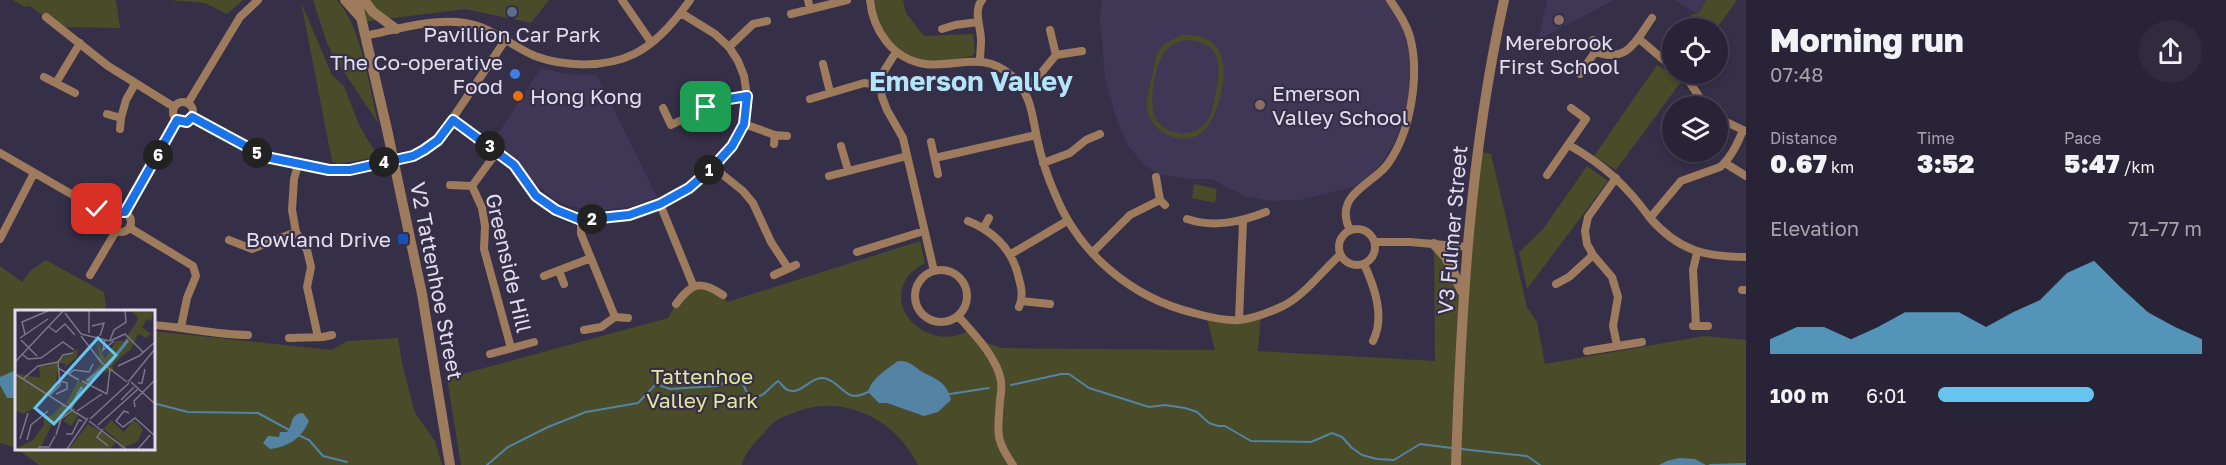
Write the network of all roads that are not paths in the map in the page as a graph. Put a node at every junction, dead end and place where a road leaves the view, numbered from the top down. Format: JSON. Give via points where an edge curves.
{"nodes":[{"id":1,"x":258,"y":0,"type":"edge"},
{"id":2,"x":345,"y":0,"type":"edge"},
{"id":3,"x":357,"y":0,"type":"edge"},
{"id":4,"x":364,"y":0,"type":"edge"},
{"id":5,"x":622,"y":0,"type":"edge"},
{"id":6,"x":690,"y":0,"type":"edge"},
{"id":7,"x":847,"y":0,"type":"edge"},
{"id":8,"x":870,"y":0,"type":"edge"},
{"id":9,"x":982,"y":0,"type":"edge"},
{"id":10,"x":1390,"y":0,"type":"edge"},
{"id":11,"x":1504,"y":0,"type":"edge"},
{"id":12,"x":809,"y":4,"type":"edge"},
{"id":13,"x":681,"y":13,"type":"junction"},
{"id":14,"x":791,"y":14,"type":"dead end"},
{"id":15,"x":46,"y":17,"type":"dead end"},
{"id":16,"x":360,"y":17,"type":"junction"},
{"id":17,"x":1652,"y":18,"type":"dead end"},
{"id":18,"x":767,"y":21,"type":"dead end"},
{"id":19,"x":978,"y":22,"type":"junction"},
{"id":20,"x":396,"y":29,"type":"junction"},
{"id":21,"x":942,"y":29,"type":"dead end"},
{"id":22,"x":1050,"y":30,"type":"dead end"},
{"id":23,"x":365,"y":36,"type":"junction"},
{"id":24,"x":1638,"y":38,"type":"junction"},
{"id":25,"x":506,"y":39,"type":"junction"},
{"id":26,"x":1593,"y":40,"type":"dead end"},
{"id":27,"x":651,"y":42,"type":"junction"},
{"id":28,"x":80,"y":43,"type":"junction"},
{"id":29,"x":729,"y":47,"type":"junction"},
{"id":30,"x":1082,"y":51,"type":"dead end"},
{"id":31,"x":896,"y":52,"type":"junction"},
{"id":32,"x":1595,"y":52,"type":"junction"},
{"id":33,"x":1056,"y":55,"type":"junction"},
{"id":34,"x":1662,"y":59,"type":"edge"},
{"id":35,"x":980,"y":61,"type":"junction"},
{"id":36,"x":823,"y":64,"type":"dead end"},
{"id":37,"x":1580,"y":74,"type":"dead end"},
{"id":38,"x":44,"y":77,"type":"dead end"},
{"id":39,"x":56,"y":82,"type":"junction"},
{"id":40,"x":135,"y":84,"type":"junction"},
{"id":41,"x":881,"y":85,"type":"junction"},
{"id":42,"x":1023,"y":88,"type":"junction"},
{"id":43,"x":830,"y":92,"type":"junction"},
{"id":44,"x":75,"y":93,"type":"dead end"},
{"id":45,"x":747,"y":96,"type":"junction"},
{"id":46,"x":810,"y":99,"type":"dead end"},
{"id":47,"x":188,"y":103,"type":"junction"},
{"id":48,"x":174,"y":107,"type":"junction"},
{"id":49,"x":663,"y":108,"type":"dead end"},
{"id":50,"x":1571,"y":108,"type":"dead end"},
{"id":51,"x":696,"y":112,"type":"junction"},
{"id":52,"x":107,"y":114,"type":"dead end"},
{"id":53,"x":192,"y":117,"type":"junction"},
{"id":54,"x":121,"y":118,"type":"junction"},
{"id":55,"x":177,"y":120,"type":"junction"},
{"id":56,"x":453,"y":120,"type":"junction"},
{"id":57,"x":700,"y":122,"type":"dead end"},
{"id":58,"x":1728,"y":122,"type":"edge"},
{"id":59,"x":744,"y":124,"type":"junction"},
{"id":60,"x":120,"y":129,"type":"dead end"},
{"id":61,"x":1744,"y":130,"type":"edge"},
{"id":62,"x":1100,"y":134,"type":"dead end"},
{"id":63,"x":1036,"y":135,"type":"junction"},
{"id":64,"x":787,"y":136,"type":"dead end"},
{"id":65,"x":931,"y":142,"type":"dead end"},
{"id":66,"x":1569,"y":145,"type":"junction"},
{"id":67,"x":841,"y":146,"type":"dead end"},
{"id":68,"x":497,"y":152,"type":"junction"},
{"id":69,"x":0,"y":153,"type":"edge"},
{"id":70,"x":907,"y":156,"type":"junction"},
{"id":71,"x":934,"y":158,"type":"junction"},
{"id":72,"x":1043,"y":163,"type":"junction"},
{"id":73,"x":1725,"y":163,"type":"junction"},
{"id":74,"x":298,"y":165,"type":"junction"},
{"id":75,"x":713,"y":167,"type":"junction"},
{"id":76,"x":849,"y":170,"type":"junction"},
{"id":77,"x":34,"y":173,"type":"junction"},
{"id":78,"x":939,"y":174,"type":"dead end"},
{"id":79,"x":1547,"y":175,"type":"dead end"},
{"id":80,"x":829,"y":176,"type":"dead end"},
{"id":81,"x":1156,"y":177,"type":"dead end"},
{"id":82,"x":1616,"y":178,"type":"junction"},
{"id":83,"x":1744,"y":178,"type":"edge"},
{"id":84,"x":450,"y":185,"type":"dead end"},
{"id":85,"x":472,"y":186,"type":"junction"},
{"id":86,"x":660,"y":204,"type":"junction"},
{"id":87,"x":125,"y":212,"type":"junction"},
{"id":88,"x":1266,"y":212,"type":"dead end"},
{"id":89,"x":111,"y":217,"type":"junction"},
{"id":90,"x":990,"y":218,"type":"dead end"},
{"id":91,"x":1192,"y":218,"type":"dead end"},
{"id":92,"x":1650,"y":218,"type":"junction"},
{"id":93,"x":581,"y":220,"type":"junction"},
{"id":94,"x":968,"y":221,"type":"dead end"},
{"id":95,"x":1067,"y":221,"type":"junction"},
{"id":96,"x":1243,"y":221,"type":"junction"},
{"id":97,"x":984,"y":227,"type":"junction"},
{"id":98,"x":130,"y":228,"type":"junction"},
{"id":99,"x":1350,"y":230,"type":"junction"},
{"id":100,"x":116,"y":231,"type":"junction"},
{"id":101,"x":924,"y":231,"type":"junction"},
{"id":102,"x":296,"y":232,"type":"junction"},
{"id":103,"x":0,"y":239,"type":"edge"},
{"id":104,"x":229,"y":240,"type":"dead end"},
{"id":105,"x":1375,"y":242,"type":"junction"},
{"id":106,"x":1434,"y":244,"type":"junction"},
{"id":107,"x":1468,"y":247,"type":"junction"},
{"id":108,"x":857,"y":252,"type":"dead end"},
{"id":109,"x":1092,"y":253,"type":"junction"},
{"id":110,"x":1697,"y":253,"type":"junction"},
{"id":111,"x":1011,"y":254,"type":"junction"},
{"id":112,"x":1340,"y":255,"type":"junction"},
{"id":113,"x":1593,"y":255,"type":"junction"},
{"id":114,"x":1746,"y":257,"type":"edge"},
{"id":115,"x":591,"y":258,"type":"junction"},
{"id":116,"x":1364,"y":264,"type":"junction"},
{"id":117,"x":559,"y":271,"type":"junction"},
{"id":118,"x":934,"y":271,"type":"junction"},
{"id":119,"x":90,"y":274,"type":"dead end"},
{"id":120,"x":774,"y":275,"type":"dead end"},
{"id":121,"x":544,"y":276,"type":"dead end"},
{"id":122,"x":564,"y":284,"type":"dead end"},
{"id":123,"x":1556,"y":284,"type":"dead end"},
{"id":124,"x":693,"y":285,"type":"junction"},
{"id":125,"x":1464,"y":294,"type":"junction"},
{"id":126,"x":723,"y":296,"type":"dead end"},
{"id":127,"x":676,"y":304,"type":"dead end"},
{"id":128,"x":1050,"y":304,"type":"dead end"},
{"id":129,"x":958,"y":316,"type":"junction"},
{"id":130,"x":615,"y":317,"type":"junction"},
{"id":131,"x":628,"y":318,"type":"dead end"},
{"id":132,"x":1239,"y":320,"type":"junction"},
{"id":133,"x":154,"y":325,"type":"edge"},
{"id":134,"x":1708,"y":326,"type":"dead end"},
{"id":135,"x":181,"y":327,"type":"junction"},
{"id":136,"x":584,"y":330,"type":"dead end"},
{"id":137,"x":248,"y":335,"type":"dead end"},
{"id":138,"x":332,"y":335,"type":"dead end"},
{"id":139,"x":318,"y":337,"type":"junction"},
{"id":140,"x":289,"y":338,"type":"dead end"},
{"id":141,"x":1373,"y":341,"type":"dead end"},
{"id":142,"x":534,"y":342,"type":"dead end"},
{"id":143,"x":1642,"y":342,"type":"dead end"},
{"id":144,"x":1617,"y":345,"type":"junction"},
{"id":145,"x":511,"y":348,"type":"junction"},
{"id":146,"x":1587,"y":351,"type":"dead end"},
{"id":147,"x":490,"y":354,"type":"dead end"},
{"id":148,"x":450,"y":465,"type":"edge"},
{"id":149,"x":1013,"y":465,"type":"edge"},
{"id":150,"x":1456,"y":465,"type":"edge"}],
"edges":[{"from":1,"to":47,"type":"street","via":[[240,17]]},
{"from":2,"to":16,"type":"street"},
{"from":3,"to":16,"type":"street","name":"V2 Tattenhoe Street"},
{"from":4,"to":20,"type":"street"},
{"from":5,"to":27,"type":"street"},
{"from":6,"to":13,"type":"street"},
{"from":7,"to":12,"type":"street"},
{"from":8,"to":31,"type":"street","via":[[883,39]]},
{"from":9,"to":19,"type":"street","via":[[978,5]]},
{"from":10,"to":99,"type":"street","via":[[1403,19],[1414,57],[1410,109],[1387,164],[1348,202],[1346,221]]},
{"from":11,"to":107,"type":"street","name":"V3 Fulmer Street","via":[[1478,151]]},
{"from":12,"to":14,"type":"street"},
{"from":13,"to":27,"type":"street"},
{"from":13,"to":29,"type":"street"},
{"from":15,"to":28,"type":"street"},
{"from":16,"to":23,"type":"street","name":"V2 Tattenhoe Street"},
{"from":17,"to":24,"type":"street"},
{"from":18,"to":29,"type":"street","via":[[753,24]]},
{"from":19,"to":21,"type":"street"},
{"from":19,"to":35,"type":"street"},
{"from":20,"to":23,"type":"street"},
{"from":20,"to":25,"type":"street","via":[[453,22],[487,28]]},
{"from":22,"to":33,"type":"street"},
{"from":23,"to":148,"type":"street","name":"V2 Tattenhoe Street","bridge":true,"via":[[422,294]]},
{"from":24,"to":32,"type":"street","via":[[1621,54]]},
{"from":24,"to":34,"type":"street"},
{"from":25,"to":27,"type":"street","via":[[534,56],[575,64],[606,62],[634,54]]},
{"from":25,"to":56,"type":"street"},
{"from":26,"to":32,"type":"street"},
{"from":28,"to":39,"type":"street"},
{"from":28,"to":40,"type":"street"},
{"from":29,"to":45,"type":"street","via":[[744,76]]},
{"from":30,"to":33,"type":"street"},
{"from":31,"to":35,"type":"street","via":[[925,64]]},
{"from":31,"to":41,"type":"street","via":[[884,71]]},
{"from":32,"to":37,"type":"street"},
{"from":33,"to":42,"type":"street"},
{"from":35,"to":42,"type":"street","via":[[1000,67]]},
{"from":36,"to":43,"type":"street"},
{"from":38,"to":39,"type":"street"},
{"from":39,"to":44,"type":"street"},
{"from":40,"to":48,"type":"street"},
{"from":40,"to":54,"type":"street"},
{"from":41,"to":43,"type":"street","via":[[864,83]]},
{"from":41,"to":70,"type":"street","via":[[886,110],[899,129]]},
{"from":42,"to":63,"type":"street","via":[[1032,107]]},
{"from":43,"to":46,"type":"street"},
{"from":45,"to":51,"type":"street","via":[[723,100]]},
{"from":45,"to":59,"type":"street"},
{"from":47,"to":48,"type":"street"},
{"from":47,"to":53,"type":"street"},
{"from":48,"to":55,"type":"street"},
{"from":49,"to":51,"type":"street","via":[[671,125]]},
{"from":50,"to":66,"type":"street","via":[[1586,119]]},
{"from":51,"to":57,"type":"street"},
{"from":52,"to":54,"type":"street"},
{"from":53,"to":55,"type":"street","via":[[187,122]]},
{"from":53,"to":74,"type":"street","via":[[248,149]]},
{"from":54,"to":60,"type":"street"},
{"from":55,"to":87,"type":"street"},
{"from":56,"to":68,"type":"street"},
{"from":56,"to":74,"type":"street","via":[[438,140],[413,156],[350,170]]},
{"from":58,"to":61,"type":"street"},
{"from":59,"to":64,"type":"street","via":[[774,139]]},
{"from":59,"to":75,"type":"street","via":[[732,146]]},
{"from":61,"to":73,"type":"street"},
{"from":62,"to":72,"type":"street","via":[[1070,153]]},
{"from":63,"to":71,"type":"street"},
{"from":63,"to":72,"type":"street"},
{"from":65,"to":71,"type":"street"},
{"from":66,"to":79,"type":"street"},
{"from":66,"to":82,"type":"street"},
{"from":67,"to":76,"type":"street"},
{"from":68,"to":85,"type":"street","name":"Greenside Hill"},
{"from":68,"to":93,"type":"street","via":[[514,165],[536,196]]},
{"from":69,"to":77,"type":"street"},
{"from":70,"to":76,"type":"street"},
{"from":70,"to":101,"type":"street"},
{"from":71,"to":78,"type":"street"},
{"from":72,"to":95,"type":"street"},
{"from":73,"to":83,"type":"street"},
{"from":73,"to":92,"type":"street","via":[[1681,181]]},
{"from":74,"to":102,"type":"street","via":[[292,210]]},
{"from":75,"to":86,"type":"street","via":[[689,188]]},
{"from":75,"to":120,"type":"street","via":[[753,202],[771,242],[792,266]]},
{"from":76,"to":80,"type":"street"},
{"from":77,"to":89,"type":"street"},
{"from":77,"to":103,"type":"street"},
{"from":81,"to":109,"type":"street","via":[[1162,203],[1130,215]]},
{"from":82,"to":92,"type":"street"},
{"from":82,"to":113,"type":"street","via":[[1588,217],[1587,244]]},
{"from":84,"to":85,"type":"street","name":"Greenside Hill"},
{"from":85,"to":145,"type":"street","name":"Greenside Hill","via":[[482,208],[484,249]]},
{"from":86,"to":93,"type":"street","via":[[629,215]]},
{"from":86,"to":124,"type":"street"},
{"from":87,"to":89,"type":"street"},
{"from":87,"to":98,"type":"street","via":[[132,222]]},
{"from":88,"to":96,"type":"street"},
{"from":89,"to":100,"type":"street","via":[[111,226]]},
{"from":90,"to":97,"type":"street"},
{"from":91,"to":96,"type":"street","via":[[1210,224]]},
{"from":92,"to":110,"type":"street","via":[[1660,230]]},
{"from":93,"to":115,"type":"street","via":[[581,234]]},
{"from":94,"to":97,"type":"street"},
{"from":95,"to":109,"type":"street"},
{"from":95,"to":111,"type":"street"},
{"from":96,"to":132,"type":"street"},
{"from":97,"to":111,"type":"street"},
{"from":98,"to":100,"type":"street"},
{"from":98,"to":135,"type":"street","via":[[193,266],[196,276]]},
{"from":99,"to":105,"type":"street","via":[[1365,230]]},
{"from":99,"to":112,"type":"street","via":[[1339,243]]},
{"from":100,"to":119,"type":"street"},
{"from":101,"to":108,"type":"street","via":[[873,242]]},
{"from":101,"to":118,"type":"street"},
{"from":102,"to":104,"type":"street","via":[[252,249]]},
{"from":102,"to":139,"type":"street","via":[[307,249],[311,267],[307,287]]},
{"from":105,"to":106,"type":"street"},
{"from":105,"to":116,"type":"street","via":[[1373,258]]},
{"from":106,"to":107,"type":"street"},
{"from":106,"to":125,"type":"street","via":[[1446,257]]},
{"from":107,"to":125,"type":"street","name":"V3 Fulmer Street"},
{"from":109,"to":132,"type":"street","via":[[1115,276],[1170,307]]},
{"from":110,"to":114,"type":"street"},
{"from":110,"to":134,"type":"street","via":[[1693,270],[1695,326]]},
{"from":111,"to":128,"type":"street","via":[[1022,289],[1020,304]]},
{"from":112,"to":116,"type":"street","via":[[1348,263]]},
{"from":112,"to":132,"type":"street","via":[[1284,305]]},
{"from":113,"to":123,"type":"street"},
{"from":113,"to":144,"type":"street","via":[[1612,277],[1618,297],[1613,326]]},
{"from":115,"to":117,"type":"street"},
{"from":115,"to":130,"type":"street"},
{"from":116,"to":141,"type":"street","via":[[1378,312],[1378,330]]},
{"from":117,"to":121,"type":"street"},
{"from":117,"to":122,"type":"street"},
{"from":118,"to":129,"type":"street","via":[[952,273],[964,284],[966,301]]},
{"from":118,"to":129,"type":"street","via":[[920,280],[916,304],[926,318],[934,321],[950,321]]},
{"from":124,"to":126,"type":"street","via":[[707,286]]},
{"from":124,"to":127,"type":"street"},
{"from":125,"to":150,"type":"street","name":"V3 Fulmer Street"},
{"from":129,"to":149,"type":"street","via":[[994,363],[1001,380],[998,435],[1001,448]]},
{"from":130,"to":131,"type":"street"},
{"from":130,"to":136,"type":"street","via":[[601,327]]},
{"from":133,"to":135,"type":"street"},
{"from":135,"to":137,"type":"street"},
{"from":138,"to":139,"type":"street"},
{"from":139,"to":140,"type":"street"},
{"from":142,"to":145,"type":"street"},
{"from":143,"to":144,"type":"street"},
{"from":144,"to":146,"type":"street"},
{"from":145,"to":147,"type":"street"}]}
